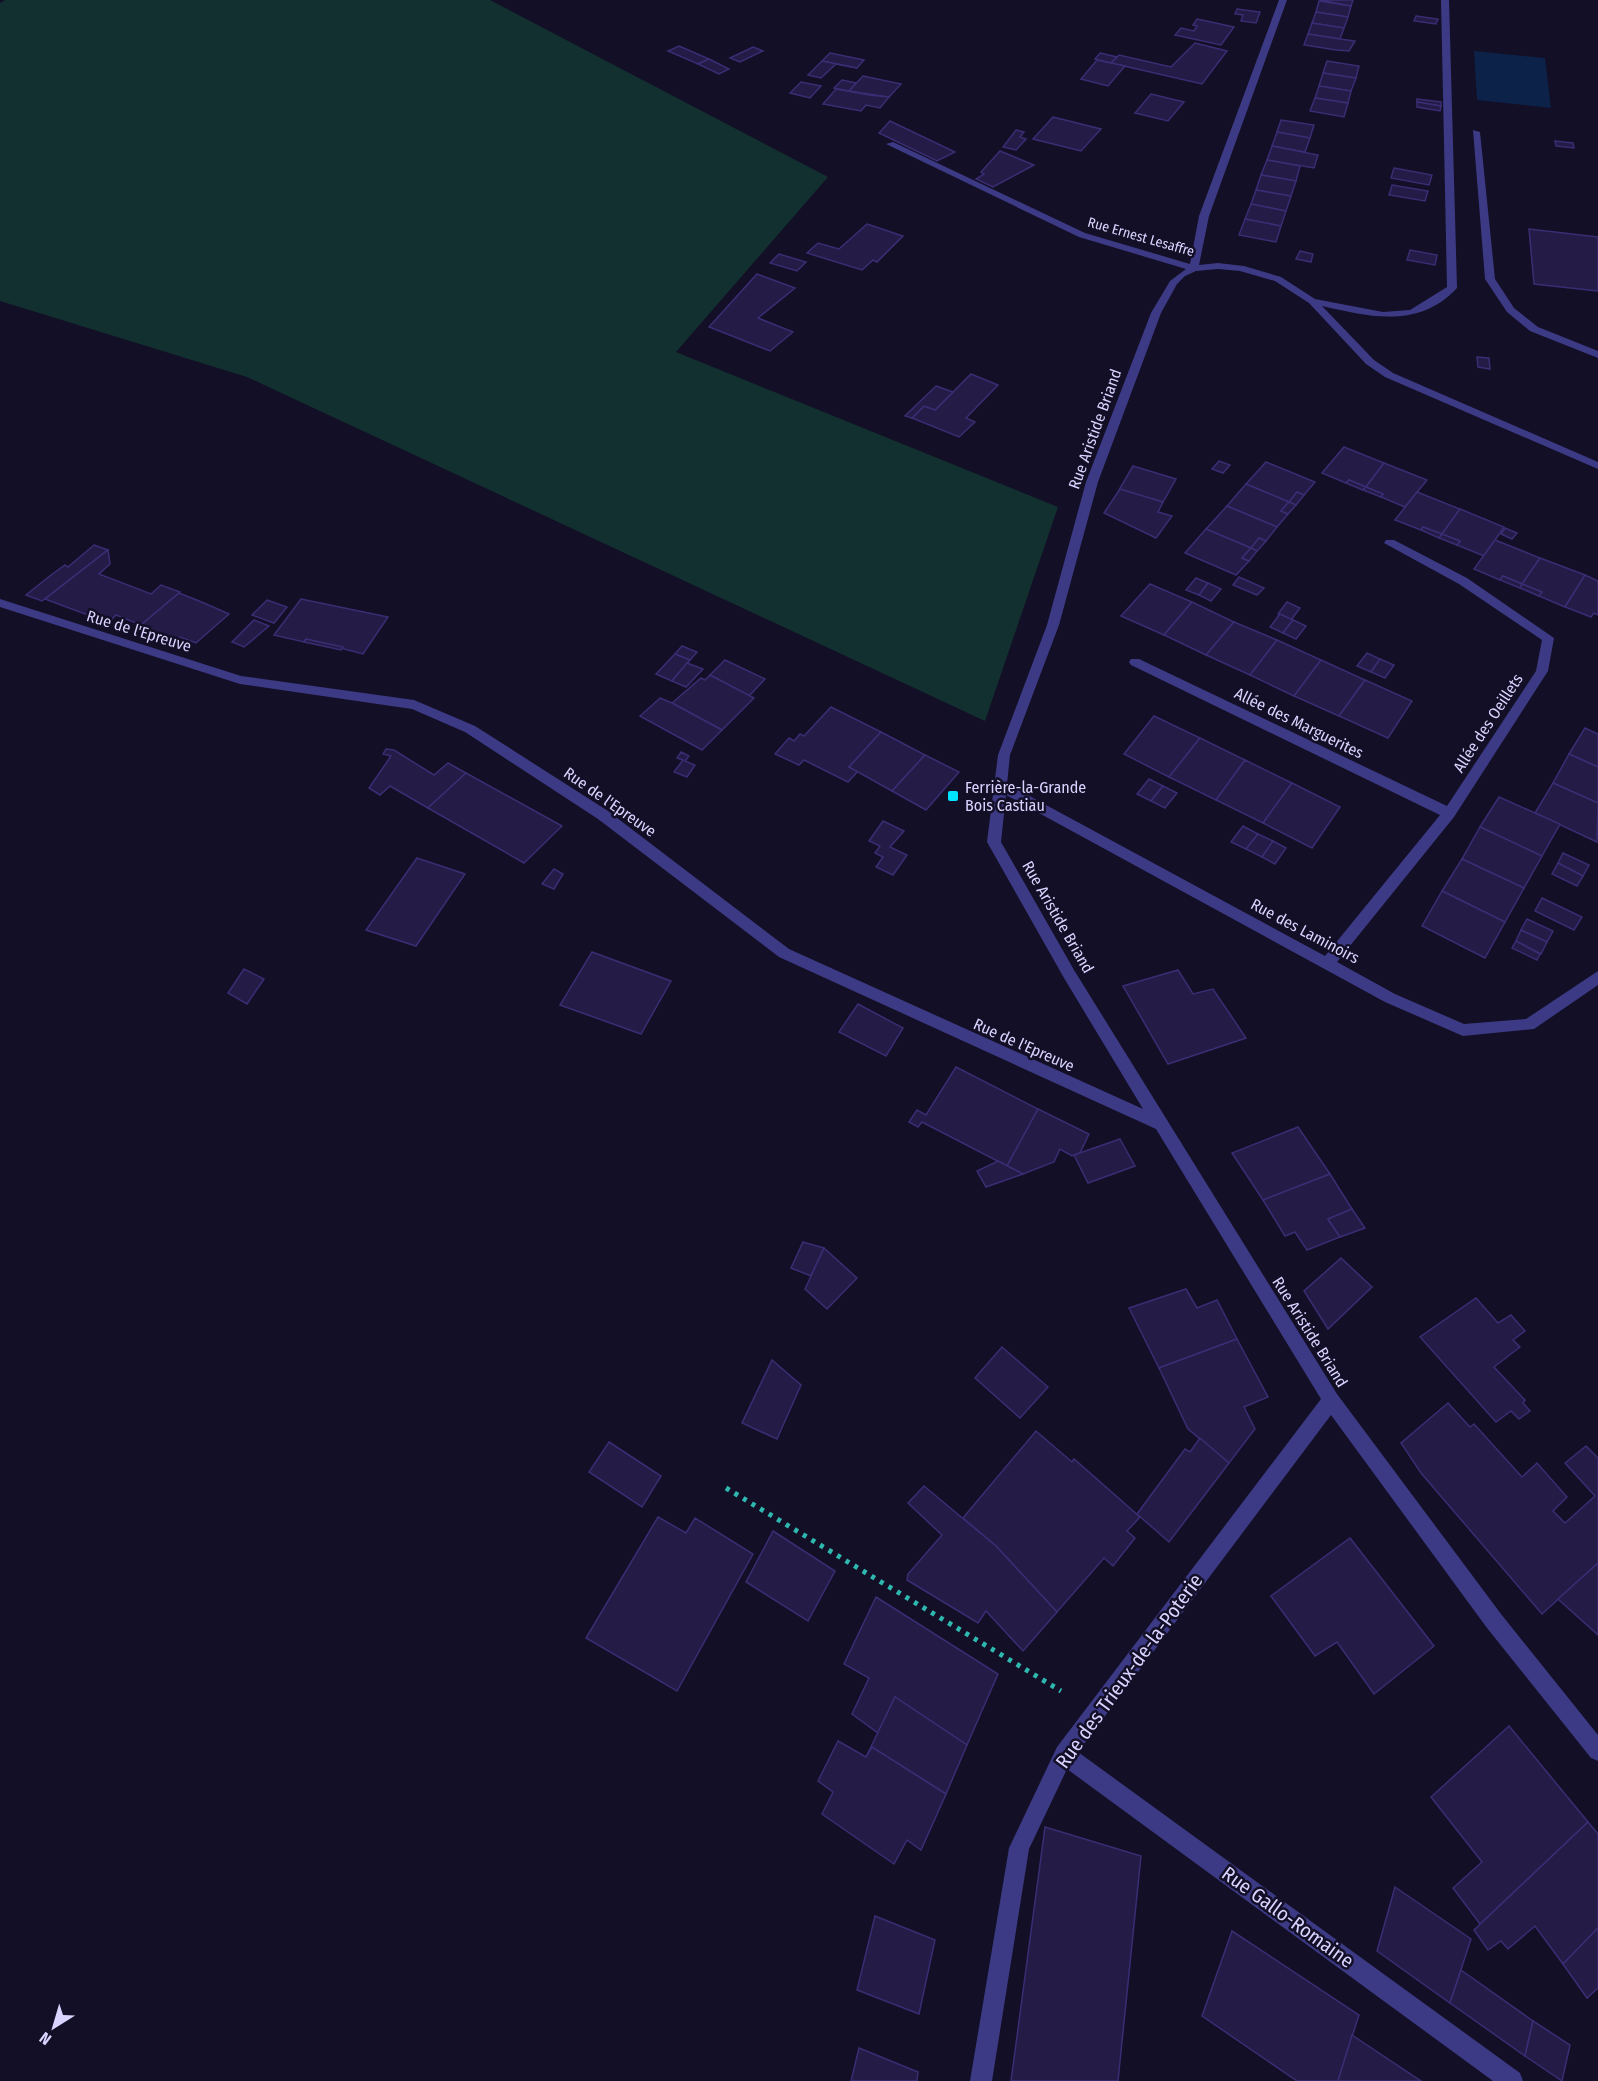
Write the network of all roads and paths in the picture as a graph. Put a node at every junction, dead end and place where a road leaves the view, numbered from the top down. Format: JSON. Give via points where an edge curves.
{"nodes":[{"id":1,"x":1283,"y":0,"type":"edge"},
{"id":2,"x":1445,"y":0,"type":"edge"},
{"id":3,"x":1476,"y":132,"type":"dead end"},
{"id":4,"x":890,"y":144,"type":"dead end"},
{"id":5,"x":1194,"y":268,"type":"junction"},
{"id":6,"x":1312,"y":301,"type":"junction"},
{"id":7,"x":1598,"y":355,"type":"edge"},
{"id":8,"x":1598,"y":466,"type":"edge"},
{"id":9,"x":1390,"y":543,"type":"dead end"},
{"id":10,"x":0,"y":603,"type":"edge"},
{"id":11,"x":1135,"y":662,"type":"dead end"},
{"id":12,"x":1000,"y":786,"type":"junction"},
{"id":13,"x":1449,"y":813,"type":"junction"},
{"id":14,"x":1327,"y":964,"type":"junction"},
{"id":15,"x":1598,"y":976,"type":"edge"},
{"id":16,"x":1162,"y":1125,"type":"junction"},
{"id":17,"x":1331,"y":1400,"type":"junction"},
{"id":18,"x":726,"y":1488,"type":"dead end"},
{"id":19,"x":1095,"y":1711,"type":"junction"},
{"id":20,"x":1598,"y":1750,"type":"edge"},
{"id":21,"x":1064,"y":1754,"type":"junction"},
{"id":22,"x":981,"y":2081,"type":"edge"},
{"id":23,"x":1512,"y":2081,"type":"edge"}],
"edges":[{"from":1,"to":5,"type":"street","via":[[1204,216]]},
{"from":2,"to":6,"type":"street","via":[[1452,288],[1433,303],[1408,314],[1374,313]]},
{"from":3,"to":7,"type":"street","via":[[1490,279],[1510,309],[1534,329]]},
{"from":4,"to":5,"type":"street","name":"Rue Ernest Lesaffre","via":[[1082,235]]},
{"from":5,"to":6,"type":"street","name":"Rue Ernest Lesaffre","via":[[1218,266],[1263,273]]},
{"from":5,"to":12,"type":"street","name":"Rue Aristide Briand","via":[[1173,283],[1156,313],[1092,482],[1053,625],[1004,755]]},
{"from":6,"to":8,"type":"street","name":"Rue Ernest Lesaffre","via":[[1370,362],[1389,375]]},
{"from":9,"to":13,"type":"street","name":"Allée des Oeillets","via":[[1463,581],[1548,638],[1542,671]]},
{"from":10,"to":16,"type":"street","name":"Rue de l'Epreuve","via":[[240,680],[414,705],[470,729],[603,815],[784,953]]},
{"from":11,"to":13,"type":"street","name":"Allée des Marguerites"},
{"from":12,"to":14,"type":"street","name":"Rue des Laminoirs"},
{"from":12,"to":16,"type":"street","name":"Rue Aristide Briand","via":[[994,842]]},
{"from":13,"to":14,"type":"street","name":"Allée des Oeillets"},
{"from":14,"to":15,"type":"street","name":"Rue des Laminoirs","via":[[1390,998],[1463,1030],[1529,1025]]},
{"from":16,"to":17,"type":"street","name":"Rue Aristide Briand"},
{"from":17,"to":19,"type":"street","name":"Rue des Trieux-de-la-Poterie"},
{"from":17,"to":20,"type":"street","name":"Rue Aristide Briand","via":[[1494,1621]]},
{"from":18,"to":19,"type":"path"},
{"from":19,"to":21,"type":"street","name":"Rue des Trieux-de-la-Poterie"},
{"from":21,"to":22,"type":"street","name":"Rue des Trieux-de-la-Poterie","via":[[1019,1848]]},
{"from":21,"to":23,"type":"street","name":"Rue Gallo-Romaine"}]}
